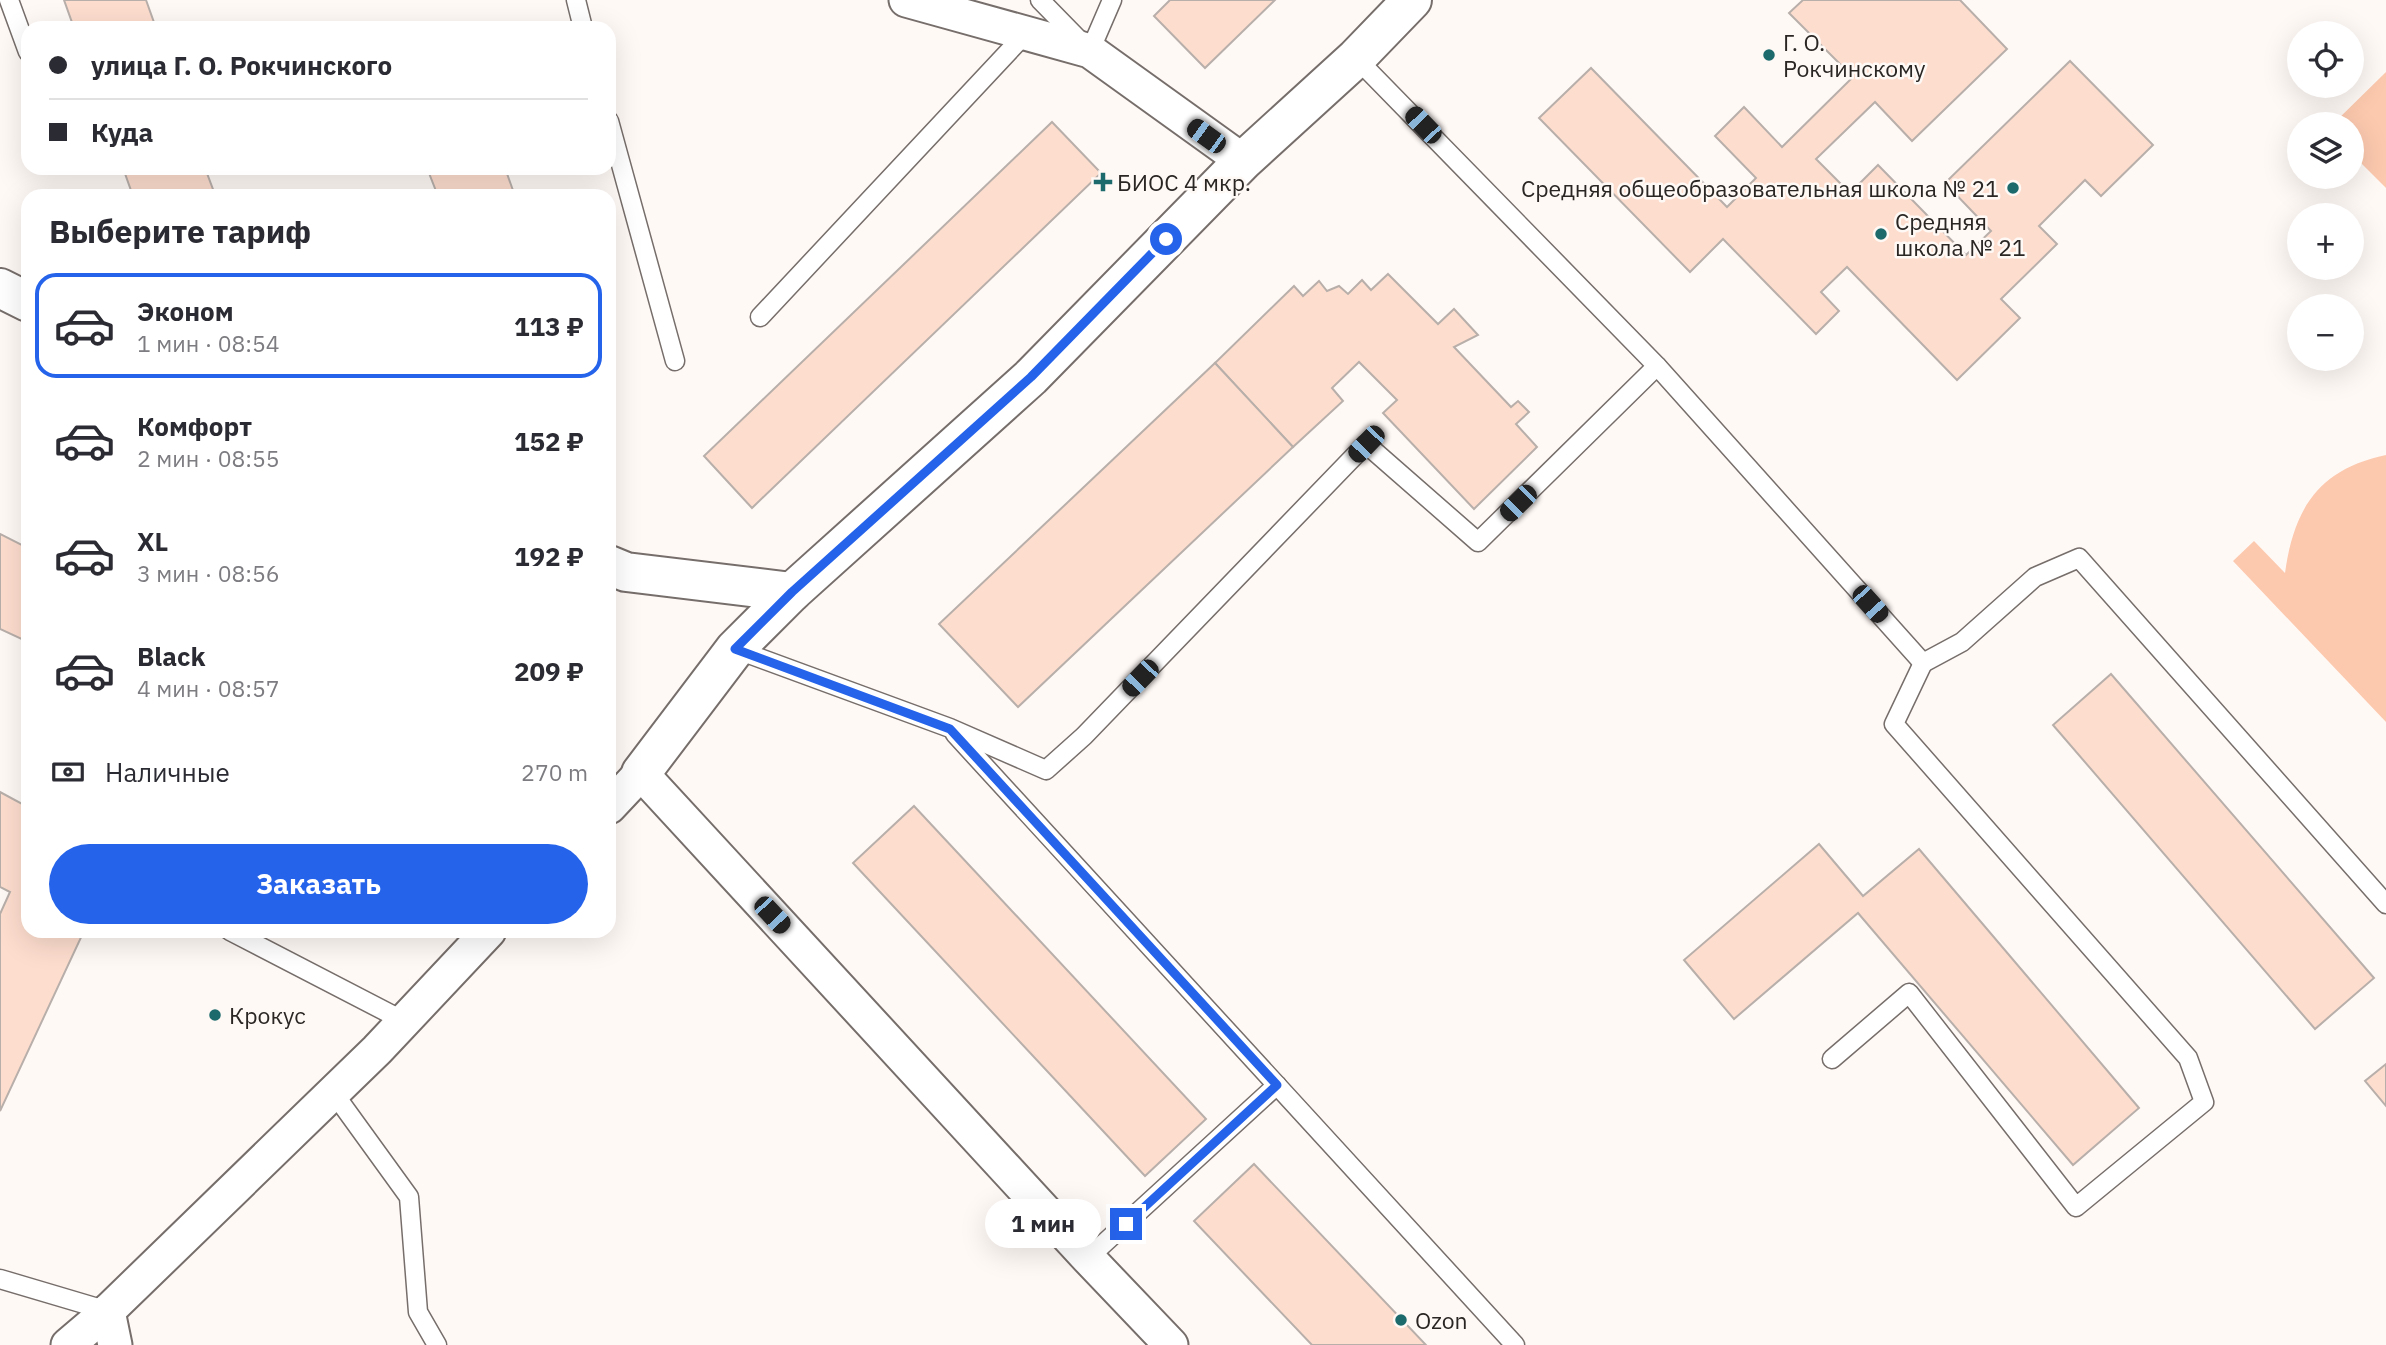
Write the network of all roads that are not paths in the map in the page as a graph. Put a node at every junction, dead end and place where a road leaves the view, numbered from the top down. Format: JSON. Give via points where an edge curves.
{"nodes":[{"id":1,"x":9,"y":0,"type":"edge"},
{"id":2,"x":576,"y":0,"type":"edge"},
{"id":3,"x":905,"y":0,"type":"edge"},
{"id":4,"x":1040,"y":0,"type":"edge"},
{"id":5,"x":1112,"y":0,"type":"edge"},
{"id":6,"x":1412,"y":0,"type":"edge"},
{"id":7,"x":581,"y":21,"type":"edge"},
{"id":8,"x":21,"y":33,"type":"edge"},
{"id":9,"x":1026,"y":33,"type":"junction"},
{"id":10,"x":1090,"y":51,"type":"junction"},
{"id":11,"x":1356,"y":58,"type":"junction"},
{"id":12,"x":616,"y":146,"type":"edge"},
{"id":13,"x":1243,"y":161,"type":"junction"},
{"id":14,"x":0,"y":288,"type":"edge"},
{"id":15,"x":21,"y":298,"type":"edge"},
{"id":16,"x":760,"y":317,"type":"dead end"},
{"id":17,"x":675,"y":361,"type":"dead end"},
{"id":18,"x":1657,"y":366,"type":"junction"},
{"id":19,"x":616,"y":568,"type":"edge"},
{"id":20,"x":792,"y":592,"type":"junction"},
{"id":21,"x":735,"y":649,"type":"junction"},
{"id":22,"x":1923,"y":663,"type":"junction"},
{"id":23,"x":950,"y":729,"type":"junction"},
{"id":24,"x":641,"y":773,"type":"junction"},
{"id":25,"x":616,"y":800,"type":"edge"},
{"id":26,"x":2386,"y":904,"type":"edge"},
{"id":27,"x":244,"y":938,"type":"edge"},
{"id":28,"x":482,"y":938,"type":"edge"},
{"id":29,"x":404,"y":1021,"type":"junction"},
{"id":30,"x":1832,"y":1059,"type":"dead end"},
{"id":31,"x":1277,"y":1085,"type":"junction"},
{"id":32,"x":334,"y":1092,"type":"junction"},
{"id":33,"x":1088,"y":1258,"type":"junction"},
{"id":34,"x":0,"y":1279,"type":"edge"},
{"id":35,"x":108,"y":1311,"type":"junction"},
{"id":36,"x":68,"y":1345,"type":"edge"},
{"id":37,"x":115,"y":1345,"type":"edge"},
{"id":38,"x":437,"y":1345,"type":"edge"},
{"id":39,"x":1171,"y":1345,"type":"edge"},
{"id":40,"x":1515,"y":1345,"type":"edge"}],
"edges":[{"from":1,"to":8,"type":"lane"},
{"from":2,"to":7,"type":"lane"},
{"from":3,"to":9,"type":"street"},
{"from":4,"to":10,"type":"lane"},
{"from":5,"to":10,"type":"lane"},
{"from":6,"to":11,"type":"street"},
{"from":9,"to":10,"type":"street"},
{"from":9,"to":16,"type":"lane"},
{"from":10,"to":13,"type":"street"},
{"from":11,"to":13,"type":"street"},
{"from":11,"to":18,"type":"lane"},
{"from":12,"to":17,"type":"lane"},
{"from":13,"to":20,"type":"street","via":[[1031,377]]},
{"from":14,"to":15,"type":"street"},
{"from":18,"to":22,"type":"lane"},
{"from":18,"to":23,"type":"lane","via":[[1478,542],[1366,444],[1046,770]]},
{"from":19,"to":20,"type":"street"},
{"from":20,"to":21,"type":"street"},
{"from":21,"to":23,"type":"lane"},
{"from":21,"to":24,"type":"street"},
{"from":22,"to":26,"type":"lane","via":[[1962,642],[2035,577],[2080,558]]},
{"from":22,"to":30,"type":"lane","via":[[1894,724],[2188,1058],[2204,1102],[2076,1207],[1909,993]]},
{"from":23,"to":31,"type":"lane"},
{"from":24,"to":25,"type":"street"},
{"from":24,"to":33,"type":"street"},
{"from":27,"to":29,"type":"lane"},
{"from":28,"to":29,"type":"street"},
{"from":29,"to":32,"type":"street"},
{"from":31,"to":33,"type":"lane"},
{"from":31,"to":40,"type":"lane"},
{"from":32,"to":35,"type":"street"},
{"from":32,"to":38,"type":"lane","via":[[409,1197],[418,1312]]},
{"from":33,"to":39,"type":"street"},
{"from":34,"to":35,"type":"lane"},
{"from":35,"to":36,"type":"street"},
{"from":35,"to":37,"type":"street"}]}
